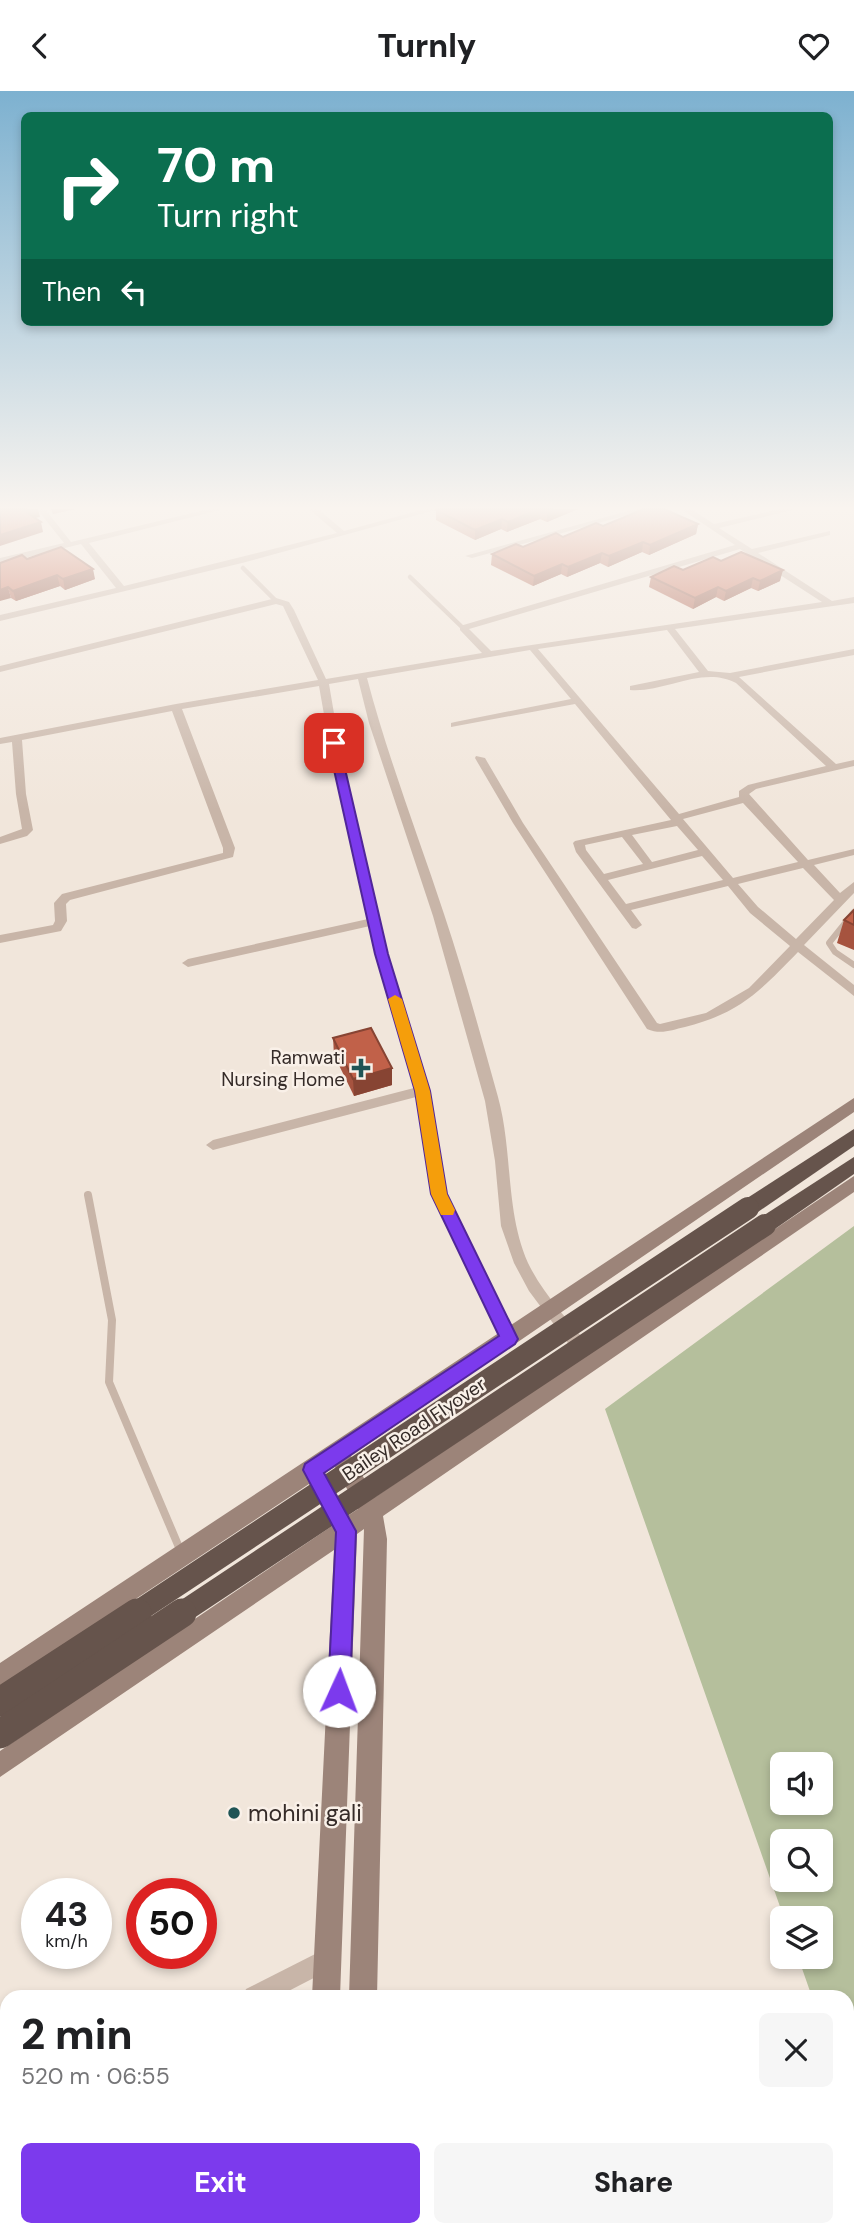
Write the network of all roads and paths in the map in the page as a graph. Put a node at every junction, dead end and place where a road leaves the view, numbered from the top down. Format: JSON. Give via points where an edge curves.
{"nodes":[{"id":1,"x":37,"y":609,"type":"edge"},
{"id":2,"x":243,"y":609,"type":"edge"},
{"id":3,"x":289,"y":609,"type":"edge"},
{"id":4,"x":443,"y":609,"type":"edge"},
{"id":5,"x":531,"y":609,"type":"edge"},
{"id":6,"x":795,"y":609,"type":"edge"},
{"id":7,"x":0,"y":618,"type":"edge"},
{"id":8,"x":669,"y":627,"type":"junction"},
{"id":9,"x":463,"y":628,"type":"junction"},
{"id":10,"x":532,"y":646,"type":"junction"},
{"id":11,"x":854,"y":652,"type":"edge"},
{"id":12,"x":489,"y":654,"type":"junction"},
{"id":13,"x":0,"y":669,"type":"edge"},
{"id":14,"x":705,"y":674,"type":"junction"},
{"id":15,"x":730,"y":676,"type":"junction"},
{"id":16,"x":362,"y":677,"type":"junction"},
{"id":17,"x":324,"y":684,"type":"junction"},
{"id":18,"x":633,"y":688,"type":"dead end"},
{"id":19,"x":578,"y":701,"type":"junction"},
{"id":20,"x":176,"y":707,"type":"junction"},
{"id":21,"x":455,"y":725,"type":"dead end"},
{"id":22,"x":17,"y":738,"type":"junction"},
{"id":23,"x":0,"y":741,"type":"edge"},
{"id":24,"x":480,"y":758,"type":"dead end"},
{"id":25,"x":854,"y":763,"type":"edge"},
{"id":26,"x":833,"y":768,"type":"junction"},
{"id":27,"x":745,"y":799,"type":"junction"},
{"id":28,"x":677,"y":820,"type":"junction"},
{"id":29,"x":624,"y":832,"type":"junction"},
{"id":30,"x":0,"y":841,"type":"edge"},
{"id":31,"x":704,"y":852,"type":"junction"},
{"id":32,"x":854,"y":852,"type":"edge"},
{"id":33,"x":805,"y":863,"type":"junction"},
{"id":34,"x":650,"y":866,"type":"junction"},
{"id":35,"x":601,"y":878,"type":"junction"},
{"id":36,"x":728,"y":881,"type":"junction"},
{"id":37,"x":854,"y":886,"type":"edge"},
{"id":38,"x":840,"y":899,"type":"junction"},
{"id":39,"x":624,"y":908,"type":"junction"},
{"id":40,"x":854,"y":912,"type":"edge"},
{"id":41,"x":375,"y":921,"type":"junction"},
{"id":42,"x":636,"y":925,"type":"dead end"},
{"id":43,"x":0,"y":939,"type":"edge"},
{"id":44,"x":795,"y":946,"type":"junction"},
{"id":45,"x":188,"y":963,"type":"dead end"},
{"id":46,"x":854,"y":965,"type":"edge"},
{"id":47,"x":854,"y":992,"type":"edge"},
{"id":48,"x":422,"y":1091,"type":"junction"},
{"id":49,"x":854,"y":1104,"type":"edge"},
{"id":50,"x":854,"y":1136,"type":"edge"},
{"id":51,"x":214,"y":1145,"type":"dead end"},
{"id":52,"x":854,"y":1164,"type":"edge"},
{"id":53,"x":854,"y":1183,"type":"edge"},
{"id":54,"x":88,"y":1195,"type":"dead end"},
{"id":55,"x":550,"y":1311,"type":"junction"},
{"id":56,"x":509,"y":1339,"type":"junction"},
{"id":57,"x":593,"y":1362,"type":"junction"},
{"id":58,"x":434,"y":1389,"type":"junction"},
{"id":59,"x":478,"y":1440,"type":"junction"},
{"id":60,"x":338,"y":1453,"type":"junction"},
{"id":61,"x":312,"y":1470,"type":"junction"},
{"id":62,"x":372,"y":1513,"type":"junction"},
{"id":63,"x":346,"y":1531,"type":"junction"},
{"id":64,"x":183,"y":1556,"type":"junction"},
{"id":65,"x":214,"y":1620,"type":"junction"},
{"id":66,"x":0,"y":1677,"type":"edge"},
{"id":67,"x":0,"y":1702,"type":"edge"},
{"id":68,"x":0,"y":1734,"type":"edge"},
{"id":69,"x":0,"y":1765,"type":"edge"},
{"id":70,"x":327,"y":1959,"type":"junction"},
{"id":71,"x":267,"y":1990,"type":"edge"},
{"id":72,"x":326,"y":1990,"type":"edge"},
{"id":73,"x":363,"y":1990,"type":"edge"}],
"edges":[{"from":1,"to":7,"type":"street"},
{"from":2,"to":13,"type":"street"},
{"from":3,"to":17,"type":"street"},
{"from":4,"to":9,"type":"lane"},
{"from":5,"to":9,"type":"street"},
{"from":6,"to":8,"type":"street"},
{"from":8,"to":10,"type":"street"},
{"from":8,"to":14,"type":"street"},
{"from":9,"to":12,"type":"street"},
{"from":10,"to":12,"type":"street"},
{"from":10,"to":19,"type":"street"},
{"from":11,"to":15,"type":"street"},
{"from":12,"to":16,"type":"street"},
{"from":14,"to":15,"type":"street"},
{"from":14,"to":18,"type":"street"},
{"from":15,"to":26,"type":"street"},
{"from":16,"to":17,"type":"street"},
{"from":16,"to":55,"type":"street","via":[[439,916],[492,1101],[508,1226],[521,1263]]},
{"from":17,"to":20,"type":"street"},
{"from":17,"to":41,"type":"street"},
{"from":19,"to":21,"type":"street"},
{"from":19,"to":28,"type":"street"},
{"from":20,"to":22,"type":"street"},
{"from":20,"to":43,"type":"street","via":[[229,855],[66,897],[60,903],[57,928]]},
{"from":22,"to":23,"type":"street"},
{"from":22,"to":30,"type":"street","via":[[20,794],[28,829]]},
{"from":24,"to":44,"type":"street","via":[[652,1026],[659,1029],[710,1016],[753,991]]},
{"from":25,"to":26,"type":"street"},
{"from":26,"to":27,"type":"street","via":[[747,789]]},
{"from":27,"to":28,"type":"street"},
{"from":27,"to":33,"type":"street"},
{"from":28,"to":29,"type":"street"},
{"from":28,"to":31,"type":"street"},
{"from":29,"to":34,"type":"street"},
{"from":29,"to":35,"type":"street","via":[[579,843]]},
{"from":31,"to":34,"type":"street"},
{"from":31,"to":36,"type":"street"},
{"from":32,"to":33,"type":"street"},
{"from":33,"to":36,"type":"street"},
{"from":33,"to":38,"type":"street"},
{"from":34,"to":35,"type":"street"},
{"from":35,"to":39,"type":"street"},
{"from":36,"to":39,"type":"street"},
{"from":36,"to":44,"type":"street"},
{"from":37,"to":38,"type":"street"},
{"from":38,"to":44,"type":"street"},
{"from":39,"to":42,"type":"street"},
{"from":40,"to":46,"type":"lane","via":[[829,943]]},
{"from":41,"to":45,"type":"street"},
{"from":41,"to":48,"type":"street"},
{"from":44,"to":47,"type":"street"},
{"from":48,"to":51,"type":"street"},
{"from":48,"to":56,"type":"street","via":[[439,1194]]},
{"from":49,"to":55,"type":"main road"},
{"from":50,"to":67,"type":"highway","name":"Bailey Road Flyover","bridge":true},
{"from":52,"to":68,"type":"highway","name":"Bailey Road Flyover","bridge":true},
{"from":53,"to":57,"type":"main road"},
{"from":54,"to":64,"type":"lane","via":[[112,1320],[109,1382]]},
{"from":55,"to":56,"type":"main road"},
{"from":55,"to":57,"type":"street"},
{"from":56,"to":58,"type":"main road"},
{"from":57,"to":59,"type":"main road"},
{"from":58,"to":59,"type":"main road"},
{"from":58,"to":60,"type":"main road"},
{"from":59,"to":62,"type":"main road"},
{"from":60,"to":61,"type":"main road"},
{"from":60,"to":62,"type":"main road"},
{"from":61,"to":63,"type":"main road"},
{"from":61,"to":64,"type":"main road"},
{"from":62,"to":63,"type":"main road"},
{"from":62,"to":73,"type":"main road","via":[[377,1569]]},
{"from":63,"to":65,"type":"main road"},
{"from":63,"to":70,"type":"main road"},
{"from":64,"to":65,"type":"main road"},
{"from":64,"to":66,"type":"main road"},
{"from":65,"to":69,"type":"main road"},
{"from":70,"to":71,"type":"street"},
{"from":70,"to":72,"type":"main road"}]}
